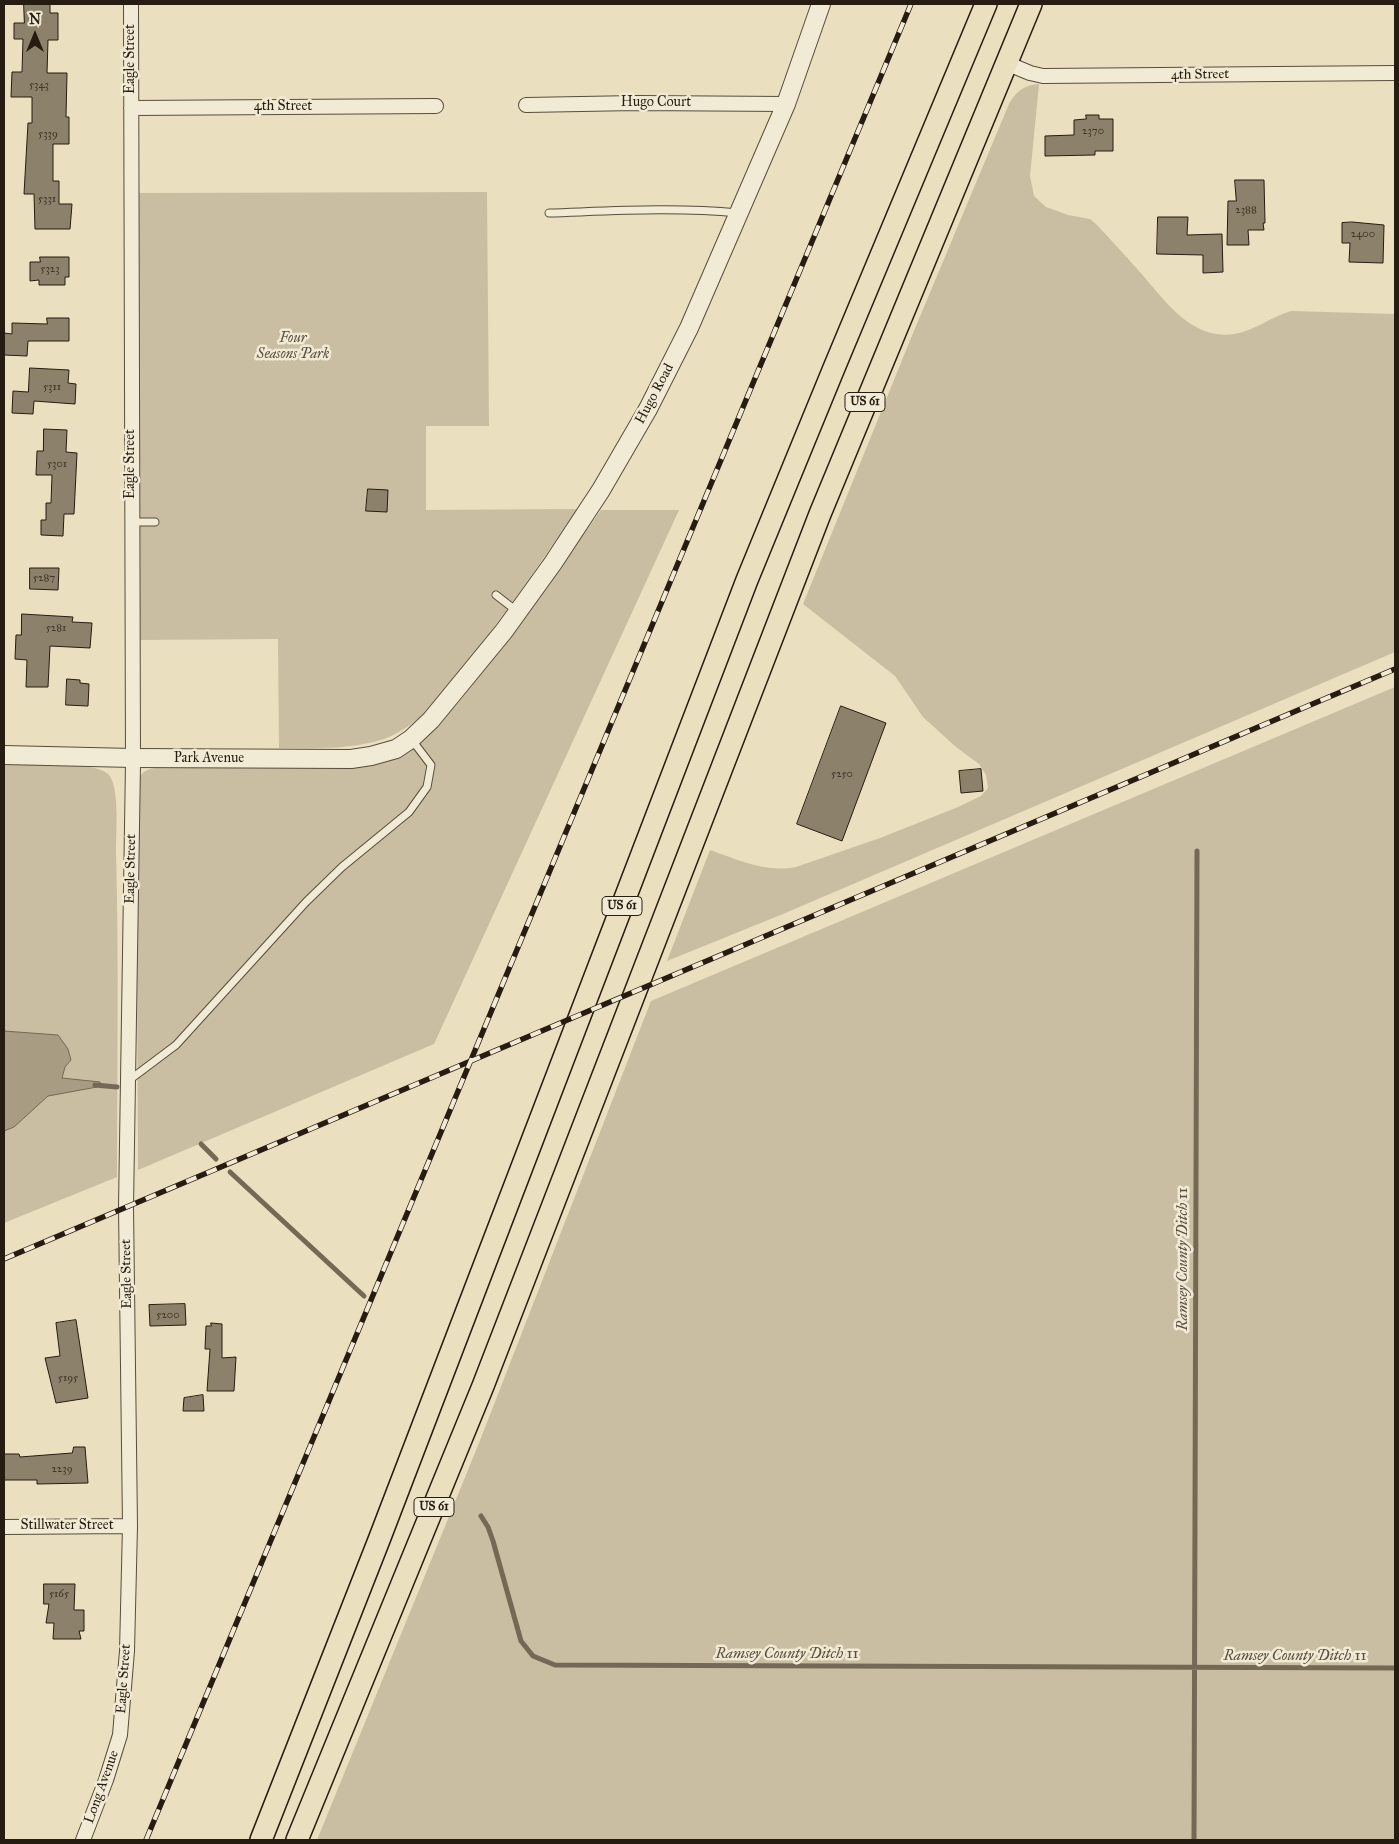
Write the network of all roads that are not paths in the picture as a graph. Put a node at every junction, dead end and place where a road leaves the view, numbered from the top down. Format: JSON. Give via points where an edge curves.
{"nodes":[{"id":1,"x":131,"y":4,"type":"edge"},
{"id":2,"x":822,"y":4,"type":"edge"},
{"id":3,"x":986,"y":4,"type":"edge"},
{"id":4,"x":1031,"y":4,"type":"edge"},
{"id":5,"x":1006,"y":63,"type":"junction"},
{"id":6,"x":1395,"y":72,"type":"edge"},
{"id":7,"x":786,"y":104,"type":"junction"},
{"id":8,"x":526,"y":105,"type":"dead end"},
{"id":9,"x":436,"y":106,"type":"dead end"},
{"id":10,"x":131,"y":108,"type":"junction"},
{"id":11,"x":549,"y":213,"type":"dead end"},
{"id":12,"x":739,"y":213,"type":"junction"},
{"id":13,"x":132,"y":522,"type":"junction"},
{"id":14,"x":155,"y":522,"type":"dead end"},
{"id":15,"x":496,"y":595,"type":"dead end"},
{"id":16,"x":518,"y":612,"type":"junction"},
{"id":17,"x":411,"y":739,"type":"junction"},
{"id":18,"x":4,"y":755,"type":"edge"},
{"id":19,"x":133,"y":758,"type":"junction"},
{"id":20,"x":128,"y":1081,"type":"junction"},
{"id":21,"x":130,"y":1526,"type":"junction"},
{"id":22,"x":4,"y":1527,"type":"edge"},
{"id":23,"x":120,"y":1734,"type":"joint"},
{"id":24,"x":82,"y":1840,"type":"edge"},
{"id":25,"x":261,"y":1840,"type":"edge"},
{"id":26,"x":297,"y":1840,"type":"edge"}],
"edges":[{"from":1,"to":10,"type":"street","name":"Eagle Street"},
{"from":2,"to":7,"type":"street","name":"Hugo Road"},
{"from":3,"to":25,"type":"main road","number":"US 61","via":[[748,580]]},
{"from":4,"to":5,"type":"main road","number":"US 61"},
{"from":5,"to":6,"type":"street","name":"4th Street","via":[[1043,76]]},
{"from":5,"to":26,"type":"main road","number":"US 61","via":[[823,505],[479,1395]]},
{"from":7,"to":8,"type":"street","name":"Hugo Court"},
{"from":7,"to":12,"type":"street","name":"Hugo Road"},
{"from":9,"to":10,"type":"street","name":"4th Street"},
{"from":10,"to":13,"type":"street","name":"Eagle Street"},
{"from":11,"to":12,"type":"lane","via":[[705,210]]},
{"from":12,"to":16,"type":"street","name":"Hugo Road","via":[[689,328],[648,409],[601,490]]},
{"from":13,"to":14,"type":"lane"},
{"from":13,"to":19,"type":"street","name":"Eagle Street"},
{"from":15,"to":16,"type":"lane"},
{"from":16,"to":17,"type":"street","name":"Hugo Road","via":[[431,720]]},
{"from":17,"to":19,"type":"street","name":"Park Avenue","via":[[396,748],[351,759]]},
{"from":17,"to":20,"type":"lane","via":[[431,765],[427,787],[409,812],[342,867],[306,902],[176,1045]]},
{"from":18,"to":19,"type":"street","name":"Park Avenue"},
{"from":19,"to":20,"type":"street","name":"Eagle Street"},
{"from":20,"to":21,"type":"street","name":"Eagle Street","via":[[126,1208]]},
{"from":21,"to":22,"type":"street","name":"Stillwater Street"},
{"from":21,"to":23,"type":"street","name":"Eagle Street","via":[[127,1651]]},
{"from":23,"to":24,"type":"street","name":"Long Avenue"}]}
